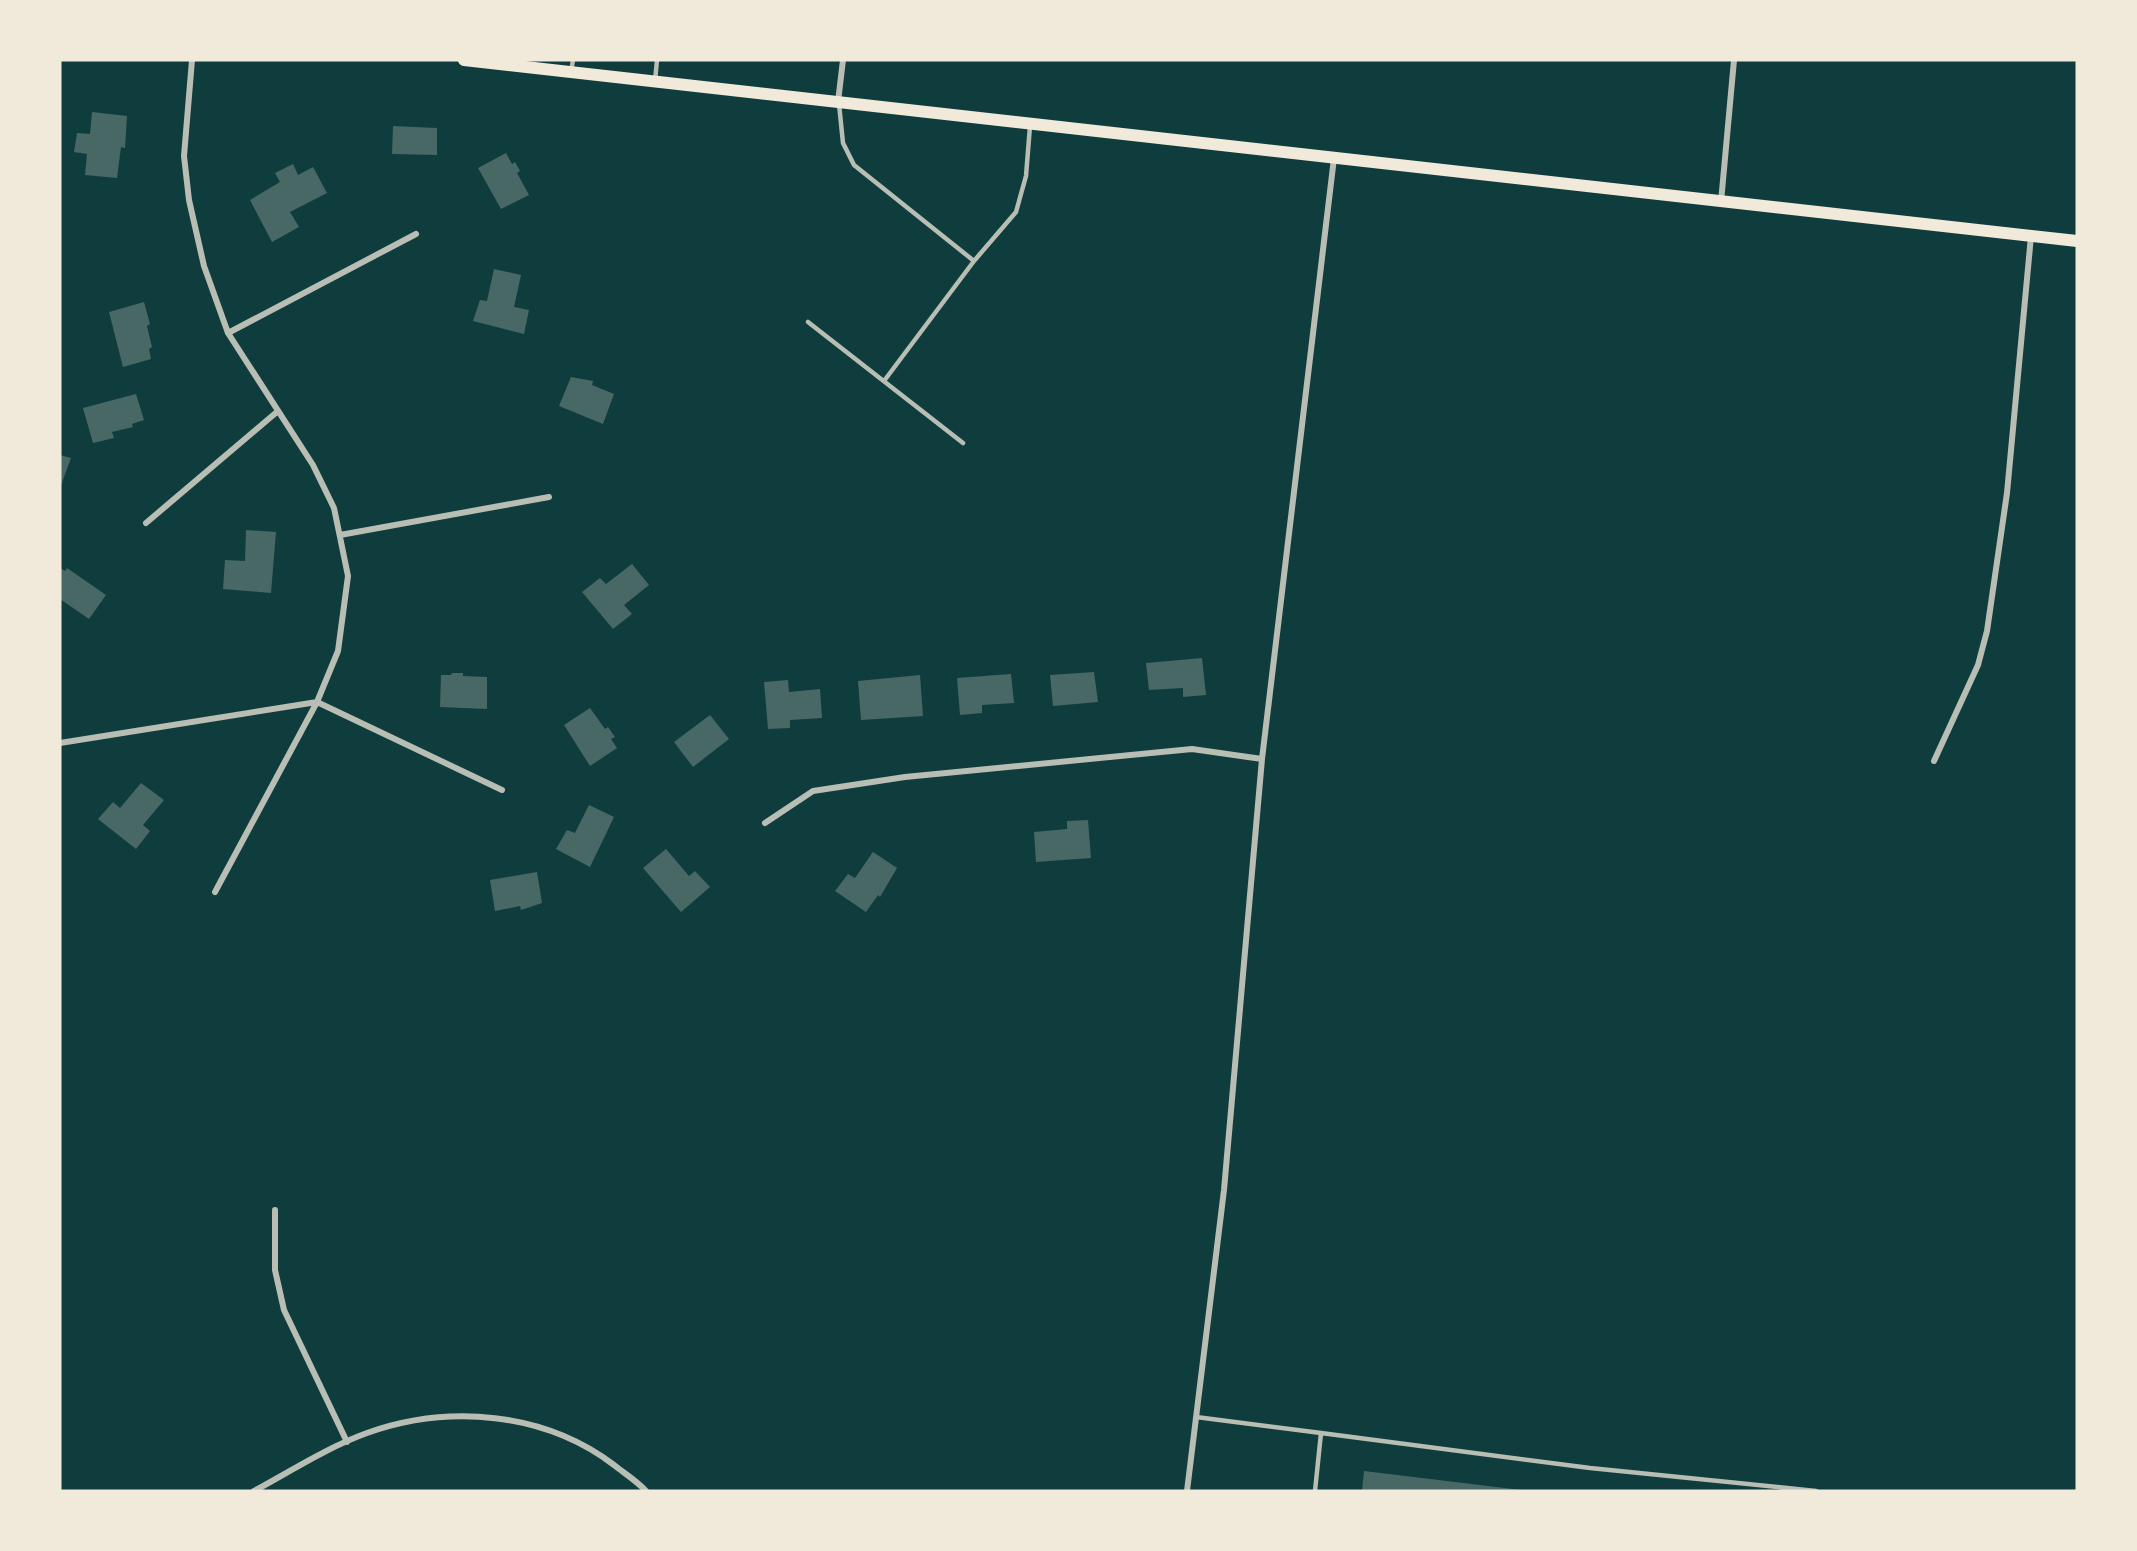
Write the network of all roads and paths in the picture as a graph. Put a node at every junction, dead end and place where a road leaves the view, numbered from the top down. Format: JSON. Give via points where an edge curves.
{"nodes":[{"id":1,"x":192,"y":60,"type":"edge"},
{"id":2,"x":464,"y":60,"type":"edge"},
{"id":3,"x":657,"y":60,"type":"edge"},
{"id":4,"x":843,"y":60,"type":"edge"},
{"id":5,"x":1734,"y":60,"type":"edge"},
{"id":6,"x":482,"y":61,"type":"edge"},
{"id":7,"x":572,"y":66,"type":"edge"},
{"id":8,"x":655,"y":81,"type":"junction"},
{"id":9,"x":838,"y":102,"type":"junction"},
{"id":10,"x":1031,"y":123,"type":"junction"},
{"id":11,"x":1334,"y":158,"type":"junction"},
{"id":12,"x":1721,"y":203,"type":"junction"},
{"id":13,"x":416,"y":234,"type":"dead end"},
{"id":14,"x":2031,"y":236,"type":"junction"},
{"id":15,"x":2077,"y":241,"type":"edge"},
{"id":16,"x":974,"y":261,"type":"junction"},
{"id":17,"x":808,"y":322,"type":"dead end"},
{"id":18,"x":228,"y":333,"type":"junction"},
{"id":19,"x":884,"y":381,"type":"junction"},
{"id":20,"x":278,"y":411,"type":"junction"},
{"id":21,"x":963,"y":443,"type":"dead end"},
{"id":22,"x":549,"y":497,"type":"dead end"},
{"id":23,"x":146,"y":523,"type":"dead end"},
{"id":24,"x":340,"y":535,"type":"junction"},
{"id":25,"x":317,"y":702,"type":"junction"},
{"id":26,"x":60,"y":743,"type":"edge"},
{"id":27,"x":1262,"y":759,"type":"junction"},
{"id":28,"x":1934,"y":761,"type":"dead end"},
{"id":29,"x":502,"y":790,"type":"dead end"},
{"id":30,"x":765,"y":823,"type":"dead end"},
{"id":31,"x":215,"y":892,"type":"dead end"},
{"id":32,"x":275,"y":1210,"type":"dead end"},
{"id":33,"x":1196,"y":1417,"type":"junction"},
{"id":34,"x":1321,"y":1433,"type":"junction"},
{"id":35,"x":347,"y":1442,"type":"junction"},
{"id":36,"x":254,"y":1491,"type":"edge"},
{"id":37,"x":646,"y":1491,"type":"edge"},
{"id":38,"x":1188,"y":1491,"type":"edge"},
{"id":39,"x":1315,"y":1491,"type":"edge"},
{"id":40,"x":1816,"y":1491,"type":"edge"}],
"edges":[{"from":1,"to":18,"type":"street","via":[[184,156],[189,200],[204,266]]},
{"from":2,"to":6,"type":"main road"},
{"from":3,"to":8,"type":"lane"},
{"from":4,"to":9,"type":"street"},
{"from":5,"to":12,"type":"street"},
{"from":6,"to":7,"type":"main road"},
{"from":7,"to":8,"type":"main road"},
{"from":8,"to":9,"type":"main road"},
{"from":9,"to":10,"type":"main road"},
{"from":9,"to":16,"type":"lane","via":[[843,143],[854,165]]},
{"from":10,"to":11,"type":"main road"},
{"from":10,"to":16,"type":"lane","via":[[1026,176],[1016,212]]},
{"from":11,"to":12,"type":"main road"},
{"from":11,"to":27,"type":"street"},
{"from":12,"to":14,"type":"main road"},
{"from":13,"to":18,"type":"street"},
{"from":14,"to":15,"type":"main road"},
{"from":14,"to":28,"type":"street","via":[[2007,493],[1988,632],[1978,665]]},
{"from":16,"to":19,"type":"lane"},
{"from":17,"to":19,"type":"lane"},
{"from":18,"to":20,"type":"street"},
{"from":19,"to":21,"type":"lane"},
{"from":20,"to":23,"type":"street"},
{"from":20,"to":24,"type":"street","via":[[313,465],[334,508]]},
{"from":22,"to":24,"type":"street"},
{"from":24,"to":25,"type":"street","via":[[348,576],[338,651]]},
{"from":25,"to":26,"type":"street"},
{"from":25,"to":29,"type":"street"},
{"from":25,"to":31,"type":"street"},
{"from":27,"to":30,"type":"street","via":[[1192,749],[905,777],[813,791]]},
{"from":27,"to":33,"type":"street","via":[[1224,1190]]},
{"from":32,"to":35,"type":"street","via":[[275,1270],[284,1310]]},
{"from":33,"to":34,"type":"lane"},
{"from":33,"to":38,"type":"street"},
{"from":34,"to":39,"type":"lane"},
{"from":34,"to":40,"type":"lane","via":[[1590,1468]]},
{"from":35,"to":36,"type":"street"},
{"from":35,"to":37,"type":"street","via":[[369,1432],[417,1421],[460,1415],[495,1417],[559,1433],[590,1447]]}]}
